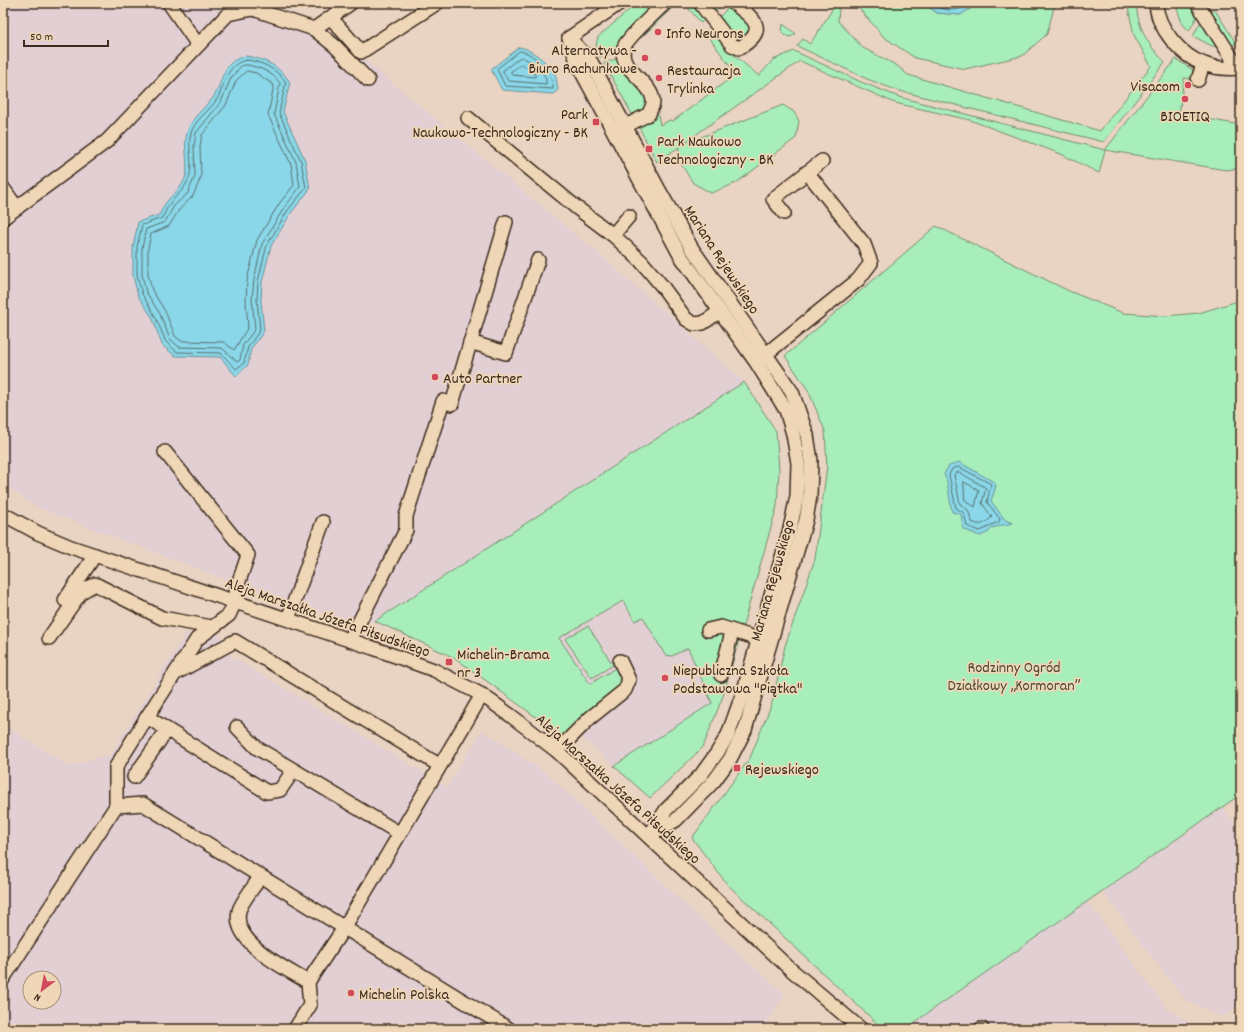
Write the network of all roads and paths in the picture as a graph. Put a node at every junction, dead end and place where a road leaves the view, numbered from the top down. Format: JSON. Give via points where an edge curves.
{"nodes":[{"id":1,"x":169,"y":3,"type":"edge"},
{"id":2,"x":351,"y":3,"type":"edge"},
{"id":3,"x":437,"y":3,"type":"edge"},
{"id":4,"x":620,"y":3,"type":"edge"},
{"id":5,"x":665,"y":3,"type":"edge"},
{"id":6,"x":700,"y":3,"type":"edge"},
{"id":7,"x":733,"y":3,"type":"edge"},
{"id":8,"x":1156,"y":3,"type":"edge"},
{"id":9,"x":1197,"y":3,"type":"edge"},
{"id":10,"x":227,"y":9,"type":"edge"},
{"id":11,"x":331,"y":18,"type":"junction"},
{"id":12,"x":314,"y":29,"type":"junction"},
{"id":13,"x":569,"y":38,"type":"junction"},
{"id":14,"x":198,"y":45,"type":"junction"},
{"id":15,"x":1203,"y":64,"type":"junction"},
{"id":16,"x":1237,"y":68,"type":"edge"},
{"id":17,"x":368,"y":80,"type":"dead end"},
{"id":18,"x":1198,"y":80,"type":"dead end"},
{"id":19,"x":468,"y":118,"type":"dead end"},
{"id":20,"x":626,"y":126,"type":"junction"},
{"id":21,"x":613,"y":132,"type":"junction"},
{"id":22,"x":822,"y":161,"type":"dead end"},
{"id":23,"x":808,"y":172,"type":"junction"},
{"id":24,"x":3,"y":188,"type":"edge"},
{"id":25,"x":17,"y":208,"type":"junction"},
{"id":26,"x":784,"y":213,"type":"dead end"},
{"id":27,"x":629,"y":216,"type":"dead end"},
{"id":28,"x":3,"y":218,"type":"edge"},
{"id":29,"x":506,"y":222,"type":"dead end"},
{"id":30,"x":613,"y":235,"type":"junction"},
{"id":31,"x":538,"y":260,"type":"dead end"},
{"id":32,"x":719,"y":312,"type":"junction"},
{"id":33,"x":470,"y":342,"type":"junction"},
{"id":34,"x":766,"y":354,"type":"junction"},
{"id":35,"x":756,"y":362,"type":"junction"},
{"id":36,"x":165,"y":452,"type":"dead end"},
{"id":37,"x":3,"y":514,"type":"edge"},
{"id":38,"x":323,"y":522,"type":"dead end"},
{"id":39,"x":95,"y":554,"type":"junction"},
{"id":40,"x":365,"y":584,"type":"dead end"},
{"id":41,"x":374,"y":593,"type":"junction"},
{"id":42,"x":64,"y":601,"type":"dead end"},
{"id":43,"x":235,"y":602,"type":"junction"},
{"id":44,"x":288,"y":620,"type":"junction"},
{"id":45,"x":212,"y":627,"type":"junction"},
{"id":46,"x":708,"y":630,"type":"dead end"},
{"id":47,"x":732,"y":632,"type":"junction"},
{"id":48,"x":50,"y":638,"type":"dead end"},
{"id":49,"x":758,"y":639,"type":"junction"},
{"id":50,"x":350,"y":640,"type":"junction"},
{"id":51,"x":620,"y":661,"type":"dead end"},
{"id":52,"x":174,"y":674,"type":"junction"},
{"id":53,"x":720,"y":675,"type":"dead end"},
{"id":54,"x":482,"y":695,"type":"junction"},
{"id":55,"x":147,"y":717,"type":"junction"},
{"id":56,"x":237,"y":727,"type":"dead end"},
{"id":57,"x":167,"y":730,"type":"junction"},
{"id":58,"x":557,"y":751,"type":"junction"},
{"id":59,"x":439,"y":765,"type":"junction"},
{"id":60,"x":293,"y":771,"type":"junction"},
{"id":61,"x":134,"y":778,"type":"dead end"},
{"id":62,"x":116,"y":806,"type":"junction"},
{"id":63,"x":400,"y":833,"type":"junction"},
{"id":64,"x":649,"y":836,"type":"junction"},
{"id":65,"x":260,"y":877,"type":"junction"},
{"id":66,"x":344,"y":928,"type":"junction"},
{"id":67,"x":3,"y":979,"type":"edge"},
{"id":68,"x":308,"y":982,"type":"junction"},
{"id":69,"x":295,"y":1029,"type":"edge"},
{"id":70,"x":509,"y":1029,"type":"edge"},
{"id":71,"x":861,"y":1029,"type":"edge"}],
"edges":[{"from":1,"to":14,"type":"street"},
{"from":2,"to":11,"type":"street"},
{"from":3,"to":11,"type":"street","via":[[361,52]]},
{"from":4,"to":13,"type":"street"},
{"from":5,"to":20,"type":"street","via":[[625,44],[622,53],[624,61],[652,94],[653,104],[649,114]]},
{"from":6,"to":7,"type":"street","via":[[732,45],[739,48],[756,33],[756,26],[752,17]]},
{"from":8,"to":15,"type":"street","via":[[1162,25],[1179,48]]},
{"from":9,"to":16,"type":"street"},
{"from":10,"to":12,"type":"street","via":[[253,9]]},
{"from":10,"to":14,"type":"street"},
{"from":11,"to":12,"type":"street"},
{"from":12,"to":17,"type":"street","via":[[335,46]]},
{"from":13,"to":20,"type":"street","name":"Mariana Rejewskiego","via":[[590,60]]},
{"from":13,"to":21,"type":"street","name":"Mariana Rejewskiego","via":[[579,67]]},
{"from":14,"to":25,"type":"street","via":[[107,141]]},
{"from":15,"to":16,"type":"street","via":[[1220,69]]},
{"from":15,"to":18,"type":"street"},
{"from":19,"to":30,"type":"street"},
{"from":20,"to":21,"type":"street"},
{"from":20,"to":34,"type":"street","name":"Mariana Rejewskiego","via":[[691,247]]},
{"from":21,"to":32,"type":"street","name":"Mariana Rejewskiego","via":[[680,255]]},
{"from":22,"to":23,"type":"street"},
{"from":23,"to":26,"type":"street","via":[[773,199]]},
{"from":23,"to":34,"type":"street","via":[[864,244],[871,263],[858,280]]},
{"from":24,"to":25,"type":"street"},
{"from":25,"to":28,"type":"street"},
{"from":27,"to":30,"type":"street"},
{"from":29,"to":33,"type":"street"},
{"from":30,"to":32,"type":"street","via":[[641,261],[686,319],[694,324],[703,323]]},
{"from":31,"to":33,"type":"street","via":[[506,353]]},
{"from":32,"to":35,"type":"street","name":"Mariana Rejewskiego"},
{"from":33,"to":41,"type":"street","via":[[452,404],[443,401],[406,516],[411,531]]},
{"from":34,"to":35,"type":"street"},
{"from":34,"to":64,"type":"street","name":"Mariana Rejewskiego","via":[[792,392],[807,435],[811,460],[806,520],[749,719],[736,749],[714,781],[676,820]]},
{"from":35,"to":49,"type":"street","name":"Mariana Rejewskiego","via":[[786,410],[798,463],[797,496],[790,529]]},
{"from":36,"to":43,"type":"street","via":[[248,555],[235,593]]},
{"from":37,"to":39,"type":"street","name":"Aleja Marszałka Józefa Piłsudskiego","via":[[38,534]]},
{"from":38,"to":44,"type":"street"},
{"from":39,"to":42,"type":"street"},
{"from":39,"to":43,"type":"street","name":"Aleja Marszałka Józefa Piłsudskiego"},
{"from":40,"to":41,"type":"street"},
{"from":41,"to":50,"type":"street"},
{"from":43,"to":44,"type":"street","name":"Aleja Marszałka Józefa Piłsudskiego"},
{"from":43,"to":45,"type":"street","via":[[229,615]]},
{"from":44,"to":50,"type":"street","name":"Aleja Marszałka Józefa Piłsudskiego"},
{"from":45,"to":48,"type":"street","via":[[162,618],[95,584],[81,592]]},
{"from":45,"to":52,"type":"street","via":[[196,638]]},
{"from":46,"to":47,"type":"street","via":[[721,627]]},
{"from":47,"to":49,"type":"street"},
{"from":47,"to":53,"type":"street"},
{"from":49,"to":64,"type":"street","name":"Mariana Rejewskiego","via":[[728,735],[701,775],[666,810]]},
{"from":50,"to":54,"type":"street","name":"Aleja Marszałka Józefa Piłsudskiego","via":[[434,670]]},
{"from":51,"to":58,"type":"street","via":[[629,680],[625,690],[590,718]]},
{"from":52,"to":55,"type":"street"},
{"from":52,"to":59,"type":"street","via":[[234,641]]},
{"from":54,"to":58,"type":"street","name":"Aleja Marszałka Józefa Piłsudskiego"},
{"from":54,"to":59,"type":"street"},
{"from":55,"to":57,"type":"street"},
{"from":55,"to":62,"type":"street","via":[[116,767]]},
{"from":56,"to":60,"type":"street","via":[[257,748]]},
{"from":57,"to":60,"type":"street","via":[[267,792],[280,790]]},
{"from":57,"to":61,"type":"street"},
{"from":58,"to":64,"type":"street","name":"Aleja Marszałka Józefa Piłsudskiego"},
{"from":59,"to":63,"type":"street"},
{"from":60,"to":63,"type":"street"},
{"from":62,"to":65,"type":"street","via":[[143,804]]},
{"from":62,"to":67,"type":"street"},
{"from":63,"to":66,"type":"street"},
{"from":64,"to":71,"type":"street","name":"Aleja Marszałka Józefa Piłsudskiego","via":[[788,967]]},
{"from":65,"to":66,"type":"street"},
{"from":65,"to":68,"type":"street","via":[[239,912],[241,932],[256,950]]},
{"from":66,"to":68,"type":"street"},
{"from":66,"to":70,"type":"street"},
{"from":68,"to":69,"type":"street","via":[[310,1005]]}]}
